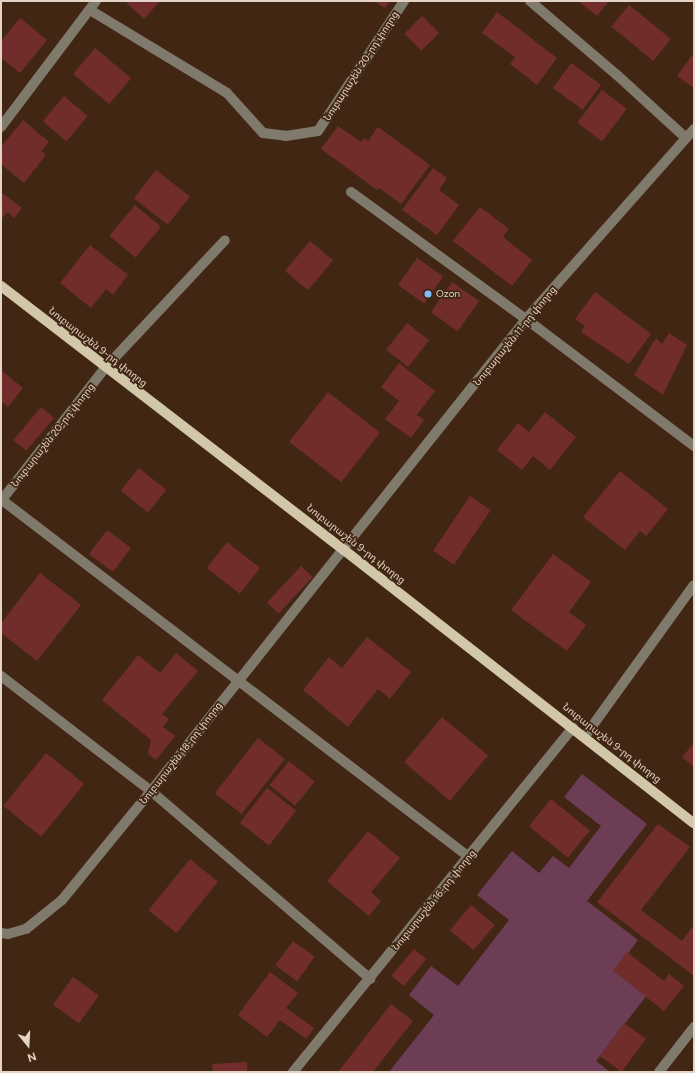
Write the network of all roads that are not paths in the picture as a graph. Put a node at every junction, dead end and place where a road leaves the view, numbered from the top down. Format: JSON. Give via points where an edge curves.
{"nodes":[{"id":1,"x":96,"y":1,"type":"edge"},
{"id":2,"x":404,"y":1,"type":"edge"},
{"id":3,"x":530,"y":1,"type":"edge"},
{"id":4,"x":90,"y":10,"type":"junction"},
{"id":5,"x":1,"y":127,"type":"edge"},
{"id":6,"x":694,"y":129,"type":"edge"},
{"id":7,"x":686,"y":138,"type":"junction"},
{"id":8,"x":351,"y":192,"type":"dead end"},
{"id":9,"x":225,"y":240,"type":"dead end"},
{"id":10,"x":1,"y":286,"type":"edge"},
{"id":11,"x":526,"y":319,"type":"junction"},
{"id":12,"x":105,"y":368,"type":"junction"},
{"id":13,"x":694,"y":446,"type":"edge"},
{"id":14,"x":2,"y":500,"type":"edge"},
{"id":15,"x":344,"y":550,"type":"junction"},
{"id":16,"x":694,"y":585,"type":"edge"},
{"id":17,"x":1,"y":676,"type":"edge"},
{"id":18,"x":238,"y":680,"type":"junction"},
{"id":19,"x":573,"y":727,"type":"junction"},
{"id":20,"x":585,"y":736,"type":"junction"},
{"id":21,"x":151,"y":791,"type":"junction"},
{"id":22,"x":694,"y":823,"type":"edge"},
{"id":23,"x":469,"y":857,"type":"junction"},
{"id":24,"x":1,"y":933,"type":"edge"},
{"id":25,"x":370,"y":979,"type":"junction"},
{"id":26,"x":694,"y":1027,"type":"edge"},
{"id":27,"x":293,"y":1072,"type":"edge"},
{"id":28,"x":659,"y":1072,"type":"edge"}],
"edges":[{"from":1,"to":4,"type":"street"},
{"from":2,"to":4,"type":"street","name":"Նուբարաշեն 20-րդ փողոց","via":[[318,131],[286,136],[263,133],[227,93]]},
{"from":3,"to":7,"type":"street"},
{"from":4,"to":5,"type":"street"},
{"from":6,"to":7,"type":"street","name":"Նուբարաշեն 11-րդ փողոց"},
{"from":7,"to":11,"type":"street","name":"Նուբարաշեն 11-րդ փողոց"},
{"from":8,"to":11,"type":"street"},
{"from":9,"to":12,"type":"street","name":"Նուբարաշեն 20-րդ փողոց"},
{"from":10,"to":12,"type":"main road","name":"Նուբարաշեն 9-րդ փողոց"},
{"from":11,"to":13,"type":"street"},
{"from":11,"to":15,"type":"street","name":"Նուբարաշեն 11-րդ փողոց"},
{"from":12,"to":14,"type":"street","name":"Նուբարաշեն 20-րդ փողոց"},
{"from":12,"to":15,"type":"main road","name":"Նուբարաշեն 9-րդ փողոց"},
{"from":14,"to":18,"type":"street"},
{"from":15,"to":18,"type":"street","name":"Նուբարաշեն 18-րդ փողոց"},
{"from":15,"to":19,"type":"main road","name":"Նուբարաշեն 9-րդ փողոց"},
{"from":16,"to":20,"type":"street"},
{"from":17,"to":21,"type":"street"},
{"from":18,"to":21,"type":"street","name":"Նուբարաշեն 18-րդ փողոց"},
{"from":18,"to":23,"type":"street"},
{"from":19,"to":20,"type":"main road","name":"Նուբարաշեն 9-րդ փողոց"},
{"from":19,"to":23,"type":"street","name":"Նուբարաշեն 16-րդ փողոց"},
{"from":20,"to":22,"type":"main road","name":"Նուբարաշեն 9-րդ փողոց"},
{"from":21,"to":24,"type":"street","name":"Նուբարաշեն 18-րդ փողոց","via":[[62,900],[26,930]]},
{"from":21,"to":25,"type":"street"},
{"from":23,"to":25,"type":"street","name":"Նուբարաշեն 16-րդ փողոց"},
{"from":25,"to":27,"type":"street","name":"Նուբարաշեն 16-րդ փողոց"},
{"from":26,"to":28,"type":"street"}]}
